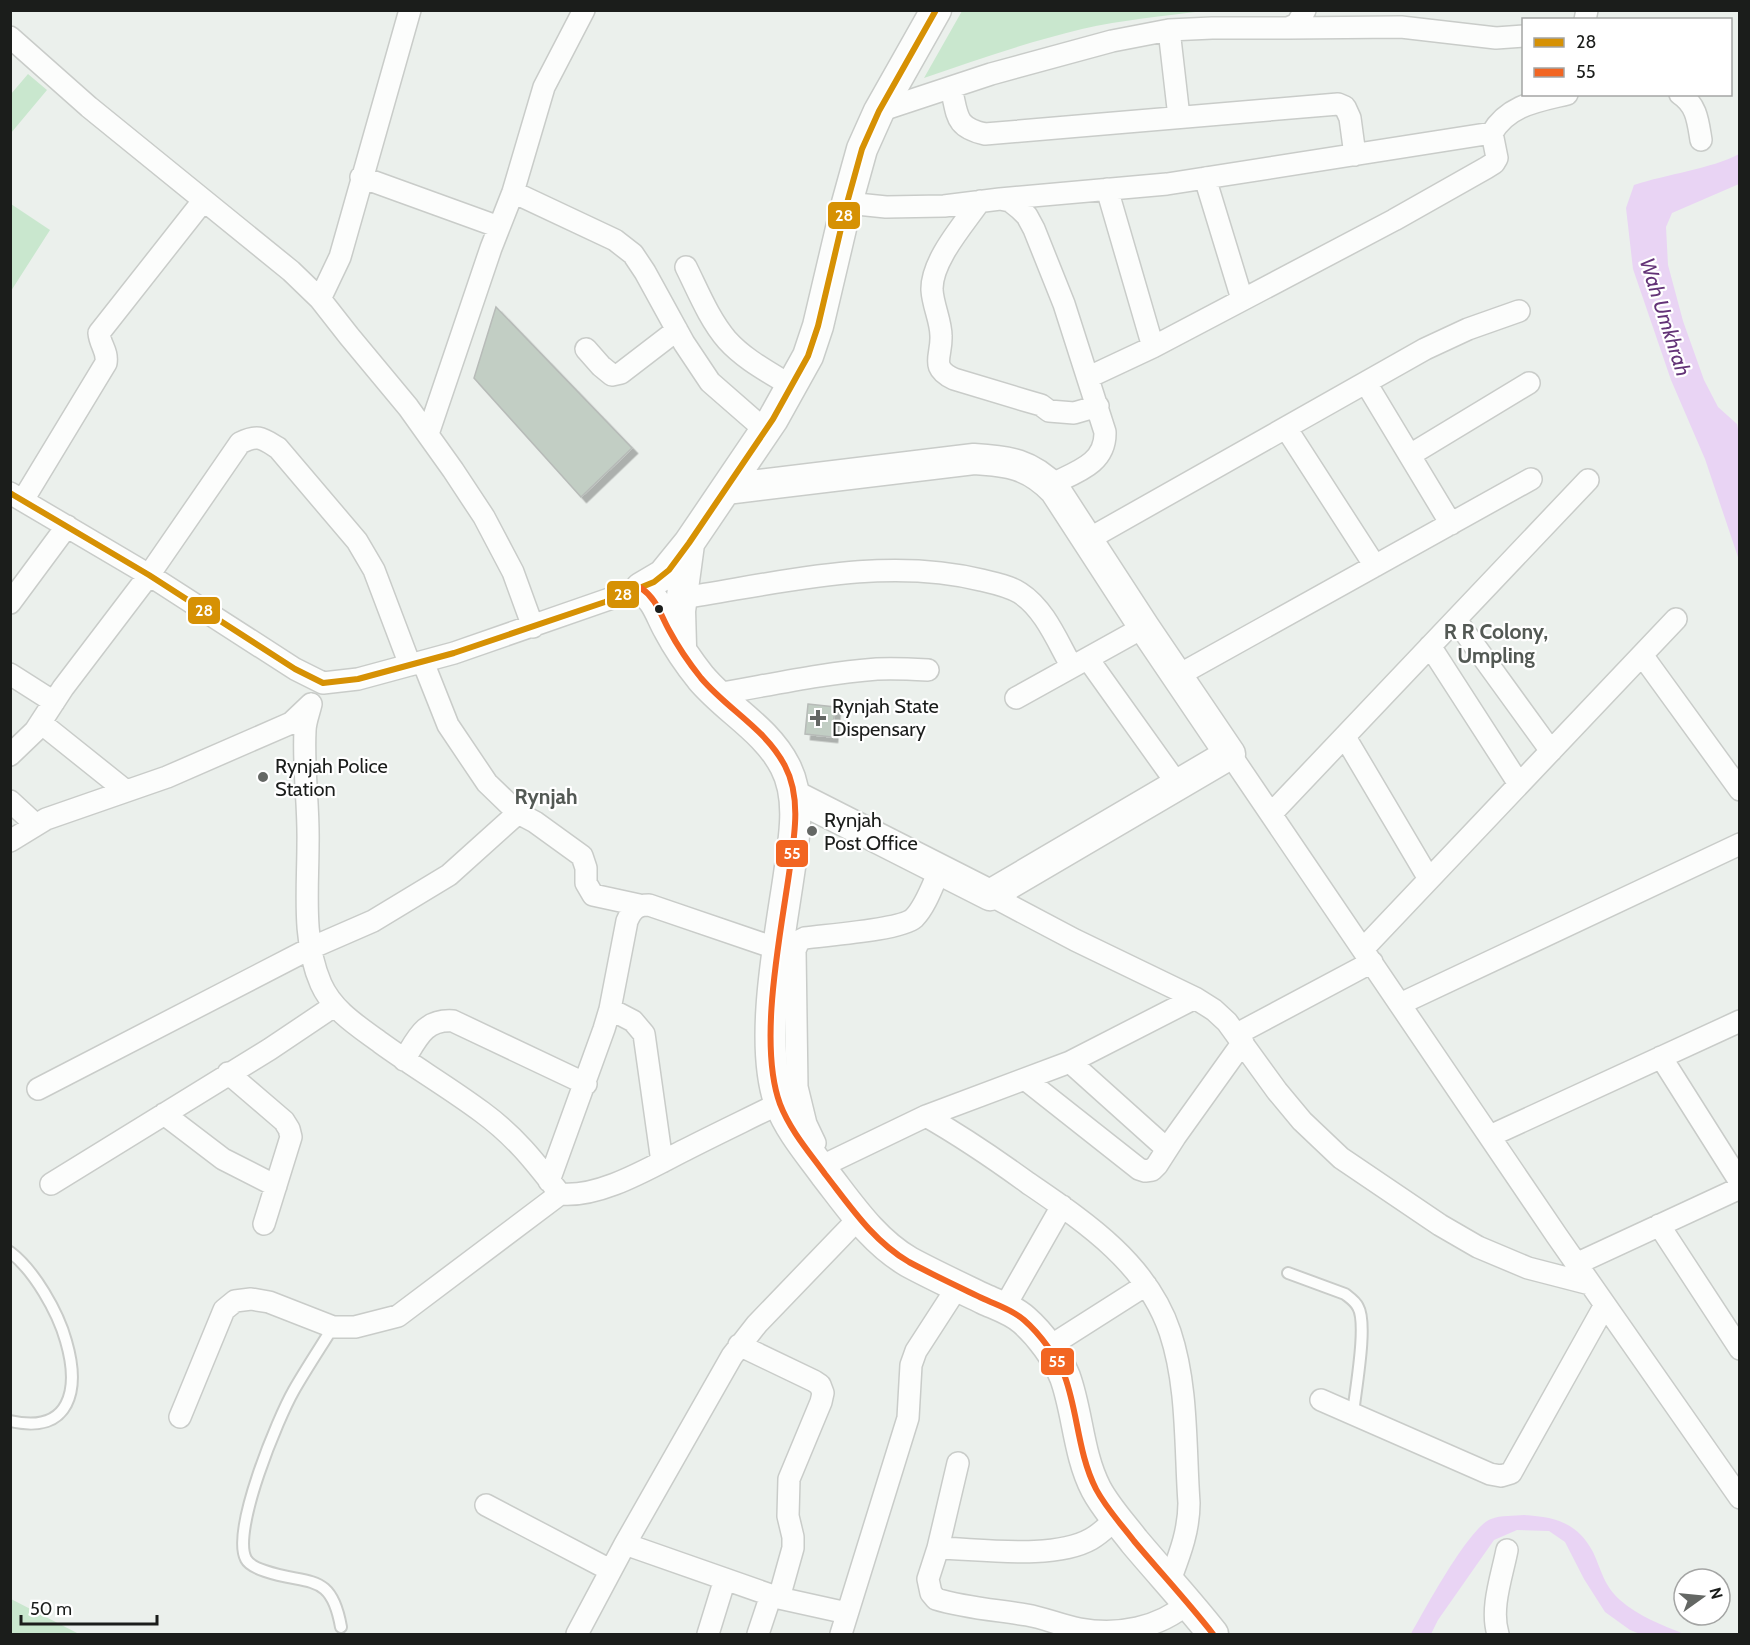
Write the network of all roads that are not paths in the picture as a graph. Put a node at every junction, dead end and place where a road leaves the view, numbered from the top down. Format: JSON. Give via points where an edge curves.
{"nodes":[{"id":1,"x":410,"y":10,"type":"edge"},
{"id":2,"x":584,"y":10,"type":"edge"},
{"id":3,"x":936,"y":10,"type":"edge"},
{"id":4,"x":1305,"y":10,"type":"edge"},
{"id":5,"x":1288,"y":28,"type":"junction"},
{"id":6,"x":1168,"y":30,"type":"junction"},
{"id":7,"x":1522,"y":36,"type":"edge"},
{"id":8,"x":10,"y":37,"type":"edge"},
{"id":9,"x":951,"y":88,"type":"junction"},
{"id":10,"x":1558,"y":96,"type":"edge"},
{"id":11,"x":1683,"y":96,"type":"edge"},
{"id":12,"x":879,"y":111,"type":"junction"},
{"id":13,"x":1179,"y":117,"type":"junction"},
{"id":14,"x":1491,"y":133,"type":"junction"},
{"id":15,"x":1701,"y":140,"type":"dead end"},
{"id":16,"x":1355,"y":155,"type":"junction"},
{"id":17,"x":361,"y":177,"type":"junction"},
{"id":18,"x":1204,"y":178,"type":"junction"},
{"id":19,"x":1107,"y":189,"type":"junction"},
{"id":20,"x":513,"y":192,"type":"junction"},
{"id":21,"x":990,"y":200,"type":"junction"},
{"id":22,"x":203,"y":201,"type":"junction"},
{"id":23,"x":847,"y":203,"type":"junction"},
{"id":24,"x":499,"y":227,"type":"junction"},
{"id":25,"x":686,"y":267,"type":"dead end"},
{"id":26,"x":320,"y":299,"type":"junction"},
{"id":27,"x":1242,"y":299,"type":"junction"},
{"id":28,"x":1519,"y":311,"type":"dead end"},
{"id":29,"x":677,"y":330,"type":"junction"},
{"id":30,"x":1153,"y":347,"type":"junction"},
{"id":31,"x":586,"y":349,"type":"dead end"},
{"id":32,"x":1089,"y":377,"type":"junction"},
{"id":33,"x":1366,"y":383,"type":"junction"},
{"id":34,"x":1529,"y":383,"type":"dead end"},
{"id":35,"x":791,"y":386,"type":"junction"},
{"id":36,"x":1098,"y":406,"type":"junction"},
{"id":37,"x":1286,"y":428,"type":"junction"},
{"id":38,"x":765,"y":430,"type":"junction"},
{"id":39,"x":428,"y":434,"type":"junction"},
{"id":40,"x":1410,"y":455,"type":"junction"},
{"id":41,"x":1531,"y":479,"type":"dead end"},
{"id":42,"x":1588,"y":480,"type":"dead end"},
{"id":43,"x":1050,"y":485,"type":"junction"},
{"id":44,"x":726,"y":489,"type":"junction"},
{"id":45,"x":16,"y":496,"type":"edge"},
{"id":46,"x":1451,"y":524,"type":"junction"},
{"id":47,"x":67,"y":526,"type":"junction"},
{"id":48,"x":1087,"y":540,"type":"junction"},
{"id":49,"x":689,"y":543,"type":"junction"},
{"id":50,"x":1375,"y":566,"type":"junction"},
{"id":51,"x":149,"y":575,"type":"junction"},
{"id":52,"x":641,"y":588,"type":"junction"},
{"id":53,"x":682,"y":598,"type":"junction"},
{"id":54,"x":10,"y":603,"type":"edge"},
{"id":55,"x":1676,"y":619,"type":"dead end"},
{"id":56,"x":1456,"y":620,"type":"junction"},
{"id":57,"x":533,"y":627,"type":"junction"},
{"id":58,"x":1144,"y":627,"type":"junction"},
{"id":59,"x":1431,"y":646,"type":"junction"},
{"id":60,"x":682,"y":652,"type":"junction"},
{"id":61,"x":1641,"y":655,"type":"junction"},
{"id":62,"x":1081,"y":663,"type":"junction"},
{"id":63,"x":417,"y":664,"type":"junction"},
{"id":64,"x":928,"y":670,"type":"dead end"},
{"id":65,"x":10,"y":674,"type":"edge"},
{"id":66,"x":1177,"y":676,"type":"junction"},
{"id":67,"x":319,"y":681,"type":"junction"},
{"id":68,"x":717,"y":694,"type":"junction"},
{"id":69,"x":1016,"y":698,"type":"dead end"},
{"id":70,"x":54,"y":702,"type":"junction"},
{"id":71,"x":311,"y":704,"type":"junction"},
{"id":72,"x":41,"y":723,"type":"junction"},
{"id":73,"x":1345,"y":737,"type":"junction"},
{"id":74,"x":1551,"y":751,"type":"junction"},
{"id":75,"x":1230,"y":754,"type":"junction"},
{"id":76,"x":10,"y":755,"type":"edge"},
{"id":77,"x":1519,"y":784,"type":"junction"},
{"id":78,"x":1178,"y":785,"type":"junction"},
{"id":79,"x":1740,"y":790,"type":"edge"},
{"id":80,"x":126,"y":791,"type":"junction"},
{"id":81,"x":795,"y":796,"type":"junction"},
{"id":82,"x":10,"y":801,"type":"edge"},
{"id":83,"x":518,"y":813,"type":"junction"},
{"id":84,"x":1271,"y":814,"type":"junction"},
{"id":85,"x":36,"y":825,"type":"junction"},
{"id":86,"x":10,"y":842,"type":"edge"},
{"id":87,"x":1740,"y":844,"type":"edge"},
{"id":88,"x":940,"y":869,"type":"junction"},
{"id":89,"x":1429,"y":879,"type":"junction"},
{"id":90,"x":990,"y":895,"type":"junction"},
{"id":91,"x":639,"y":905,"type":"junction"},
{"id":92,"x":311,"y":948,"type":"junction"},
{"id":93,"x":778,"y":949,"type":"junction"},
{"id":94,"x":1367,"y":955,"type":"junction"},
{"id":95,"x":1195,"y":998,"type":"junction"},
{"id":96,"x":1400,"y":1004,"type":"junction"},
{"id":97,"x":334,"y":1006,"type":"junction"},
{"id":98,"x":610,"y":1009,"type":"junction"},
{"id":99,"x":1740,"y":1021,"type":"edge"},
{"id":100,"x":1240,"y":1038,"type":"junction"},
{"id":101,"x":1660,"y":1057,"type":"junction"},
{"id":102,"x":404,"y":1060,"type":"junction"},
{"id":103,"x":1070,"y":1062,"type":"junction"},
{"id":104,"x":228,"y":1073,"type":"junction"},
{"id":105,"x":1025,"y":1079,"type":"junction"},
{"id":106,"x":586,"y":1084,"type":"junction"},
{"id":107,"x":38,"y":1089,"type":"dead end"},
{"id":108,"x":780,"y":1103,"type":"junction"},
{"id":109,"x":164,"y":1114,"type":"junction"},
{"id":110,"x":926,"y":1116,"type":"junction"},
{"id":111,"x":1490,"y":1136,"type":"junction"},
{"id":112,"x":1167,"y":1149,"type":"junction"},
{"id":113,"x":662,"y":1162,"type":"junction"},
{"id":114,"x":824,"y":1165,"type":"junction"},
{"id":115,"x":1740,"y":1182,"type":"edge"},
{"id":116,"x":51,"y":1184,"type":"dead end"},
{"id":117,"x":276,"y":1186,"type":"junction"},
{"id":118,"x":555,"y":1188,"type":"junction"},
{"id":119,"x":1740,"y":1188,"type":"edge"},
{"id":120,"x":1730,"y":1198,"type":"edge"},
{"id":121,"x":1062,"y":1206,"type":"junction"},
{"id":122,"x":859,"y":1218,"type":"junction"},
{"id":123,"x":264,"y":1224,"type":"dead end"},
{"id":124,"x":1659,"y":1225,"type":"junction"},
{"id":125,"x":10,"y":1252,"type":"edge"},
{"id":126,"x":1576,"y":1264,"type":"junction"},
{"id":127,"x":1288,"y":1273,"type":"dead end"},
{"id":128,"x":1590,"y":1284,"type":"junction"},
{"id":129,"x":1146,"y":1285,"type":"junction"},
{"id":130,"x":957,"y":1286,"type":"junction"},
{"id":131,"x":1605,"y":1305,"type":"junction"},
{"id":132,"x":1004,"y":1308,"type":"junction"},
{"id":133,"x":333,"y":1328,"type":"junction"},
{"id":134,"x":739,"y":1345,"type":"junction"},
{"id":135,"x":1047,"y":1348,"type":"junction"},
{"id":136,"x":1740,"y":1349,"type":"edge"},
{"id":137,"x":1321,"y":1400,"type":"dead end"},
{"id":138,"x":1353,"y":1414,"type":"junction"},
{"id":139,"x":180,"y":1417,"type":"dead end"},
{"id":140,"x":10,"y":1421,"type":"edge"},
{"id":141,"x":958,"y":1463,"type":"dead end"},
{"id":142,"x":1740,"y":1498,"type":"edge"},
{"id":143,"x":486,"y":1505,"type":"dead end"},
{"id":144,"x":1116,"y":1519,"type":"junction"},
{"id":145,"x":624,"y":1544,"type":"junction"},
{"id":146,"x":938,"y":1548,"type":"junction"},
{"id":147,"x":1507,"y":1550,"type":"dead end"},
{"id":148,"x":610,"y":1570,"type":"junction"},
{"id":149,"x":725,"y":1579,"type":"junction"},
{"id":150,"x":1178,"y":1593,"type":"junction"},
{"id":151,"x":775,"y":1596,"type":"junction"},
{"id":152,"x":847,"y":1614,"type":"junction"},
{"id":153,"x":341,"y":1627,"type":"dead end"},
{"id":154,"x":577,"y":1635,"type":"edge"},
{"id":155,"x":708,"y":1635,"type":"edge"},
{"id":156,"x":759,"y":1635,"type":"edge"},
{"id":157,"x":841,"y":1635,"type":"edge"},
{"id":158,"x":1213,"y":1635,"type":"edge"},
{"id":159,"x":1498,"y":1635,"type":"edge"}],
"edges":[{"from":1,"to":17,"type":"street"},
{"from":2,"to":20,"type":"street","via":[[544,87]]},
{"from":3,"to":12,"type":"street"},
{"from":4,"to":5,"type":"street","via":[[1297,24]]},
{"from":5,"to":6,"type":"street"},
{"from":5,"to":7,"type":"street","via":[[1401,27],[1496,38]]},
{"from":6,"to":9,"type":"street","via":[[1042,59]]},
{"from":6,"to":13,"type":"street"},
{"from":8,"to":22,"type":"street"},
{"from":9,"to":12,"type":"street"},
{"from":9,"to":13,"type":"street","via":[[961,124],[984,134]]},
{"from":10,"to":14,"type":"street","via":[[1518,108]]},
{"from":11,"to":15,"type":"street","via":[[1693,107]]},
{"from":12,"to":23,"type":"street","via":[[862,149]]},
{"from":13,"to":16,"type":"street","via":[[1338,104],[1350,118]]},
{"from":14,"to":16,"type":"street"},
{"from":14,"to":27,"type":"street","via":[[1497,158],[1494,163]]},
{"from":16,"to":18,"type":"street"},
{"from":17,"to":24,"type":"street"},
{"from":17,"to":26,"type":"street","via":[[340,257]]},
{"from":18,"to":19,"type":"street"},
{"from":18,"to":27,"type":"street"},
{"from":19,"to":21,"type":"street"},
{"from":19,"to":30,"type":"street"},
{"from":20,"to":24,"type":"street"},
{"from":20,"to":29,"type":"street","via":[[615,240],[633,254]]},
{"from":21,"to":23,"type":"street","via":[[897,207]]},
{"from":21,"to":32,"type":"street","via":[[1010,201],[1027,216]]},
{"from":21,"to":36,"type":"street","via":[[944,253],[933,275],[932,291],[941,329],[938,366],[943,374],[954,379],[1027,400],[1049,411],[1074,413]]},
{"from":22,"to":26,"type":"street"},
{"from":22,"to":45,"type":"street","via":[[99,333],[106,363]]},
{"from":23,"to":35,"type":"street","via":[[818,326],[808,356]]},
{"from":24,"to":39,"type":"street"},
{"from":25,"to":35,"type":"street","via":[[726,339]]},
{"from":26,"to":39,"type":"street"},
{"from":27,"to":30,"type":"street"},
{"from":28,"to":33,"type":"street","via":[[1449,337]]},
{"from":29,"to":31,"type":"street","via":[[621,373],[612,375]]},
{"from":29,"to":38,"type":"street","via":[[710,382]]},
{"from":30,"to":32,"type":"street"},
{"from":32,"to":36,"type":"street"},
{"from":33,"to":37,"type":"street"},
{"from":33,"to":40,"type":"street"},
{"from":34,"to":40,"type":"street"},
{"from":35,"to":38,"type":"street"},
{"from":36,"to":43,"type":"street","via":[[1106,432],[1101,454]]},
{"from":37,"to":48,"type":"street"},
{"from":37,"to":50,"type":"street"},
{"from":38,"to":44,"type":"street"},
{"from":39,"to":57,"type":"street","via":[[484,517],[513,572]]},
{"from":40,"to":46,"type":"street"},
{"from":41,"to":46,"type":"street"},
{"from":42,"to":56,"type":"street"},
{"from":43,"to":44,"type":"street","via":[[1043,477],[1012,462],[974,459]]},
{"from":43,"to":48,"type":"street"},
{"from":44,"to":49,"type":"street"},
{"from":45,"to":47,"type":"street"},
{"from":46,"to":50,"type":"street"},
{"from":47,"to":51,"type":"street"},
{"from":47,"to":54,"type":"street"},
{"from":48,"to":58,"type":"street"},
{"from":49,"to":52,"type":"street","via":[[663,576]]},
{"from":49,"to":53,"type":"street"},
{"from":50,"to":66,"type":"street"},
{"from":51,"to":63,"type":"street","via":[[240,443],[252,437],[262,438],[278,448],[357,541]]},
{"from":51,"to":67,"type":"street"},
{"from":51,"to":70,"type":"street"},
{"from":52,"to":57,"type":"street"},
{"from":52,"to":60,"type":"street","via":[[656,602]]},
{"from":53,"to":60,"type":"street"},
{"from":53,"to":62,"type":"street","via":[[878,570],[944,573],[998,584],[1020,593],[1035,605]]},
{"from":55,"to":61,"type":"street"},
{"from":56,"to":59,"type":"street"},
{"from":56,"to":74,"type":"street"},
{"from":57,"to":63,"type":"street"},
{"from":58,"to":62,"type":"street"},
{"from":58,"to":66,"type":"street"},
{"from":59,"to":73,"type":"street"},
{"from":59,"to":77,"type":"street"},
{"from":60,"to":68,"type":"street"},
{"from":61,"to":74,"type":"street"},
{"from":61,"to":79,"type":"street"},
{"from":62,"to":69,"type":"street"},
{"from":62,"to":78,"type":"street"},
{"from":63,"to":67,"type":"street","via":[[336,683]]},
{"from":63,"to":83,"type":"street","via":[[453,733],[488,783]]},
{"from":64,"to":68,"type":"street","via":[[848,672]]},
{"from":65,"to":70,"type":"street"},
{"from":66,"to":75,"type":"street"},
{"from":67,"to":71,"type":"street"},
{"from":68,"to":81,"type":"street","via":[[772,745],[791,777]]},
{"from":70,"to":72,"type":"street"},
{"from":71,"to":80,"type":"street","via":[[291,723]]},
{"from":71,"to":92,"type":"street","via":[[304,729]]},
{"from":72,"to":76,"type":"street"},
{"from":72,"to":80,"type":"street"},
{"from":73,"to":84,"type":"street"},
{"from":73,"to":89,"type":"street"},
{"from":74,"to":77,"type":"street"},
{"from":75,"to":78,"type":"street"},
{"from":75,"to":84,"type":"street"},
{"from":77,"to":89,"type":"street"},
{"from":78,"to":90,"type":"street"},
{"from":80,"to":85,"type":"street"},
{"from":81,"to":88,"type":"street"},
{"from":81,"to":93,"type":"street","via":[[792,856]]},
{"from":82,"to":85,"type":"street"},
{"from":83,"to":91,"type":"street","via":[[582,856],[586,884],[593,895]]},
{"from":83,"to":92,"type":"street","via":[[449,875],[373,921]]},
{"from":84,"to":94,"type":"street"},
{"from":85,"to":86,"type":"street"},
{"from":87,"to":96,"type":"street"},
{"from":88,"to":90,"type":"street"},
{"from":88,"to":114,"type":"street","via":[[912,920],[891,927],[805,938],[795,950],[798,1087],[806,1124]]},
{"from":89,"to":94,"type":"street"},
{"from":90,"to":95,"type":"street"},
{"from":91,"to":93,"type":"street","via":[[649,905]]},
{"from":91,"to":98,"type":"street","via":[[627,921]]},
{"from":92,"to":97,"type":"street","via":[[321,984]]},
{"from":92,"to":107,"type":"street"},
{"from":93,"to":108,"type":"street","via":[[771,1052]]},
{"from":94,"to":96,"type":"street"},
{"from":94,"to":100,"type":"street"},
{"from":95,"to":100,"type":"street","via":[[1214,1010]]},
{"from":95,"to":103,"type":"street"},
{"from":96,"to":111,"type":"street"},
{"from":97,"to":102,"type":"street"},
{"from":97,"to":104,"type":"street"},
{"from":98,"to":106,"type":"street"},
{"from":98,"to":113,"type":"street","via":[[633,1022],[644,1034]]},
{"from":99,"to":101,"type":"street"},
{"from":100,"to":112,"type":"street"},
{"from":100,"to":128,"type":"street","via":[[1302,1120],[1341,1158],[1478,1247],[1528,1268]]},
{"from":101,"to":111,"type":"street"},
{"from":101,"to":115,"type":"street"},
{"from":102,"to":106,"type":"street","via":[[422,1032],[433,1023],[453,1021]]},
{"from":102,"to":118,"type":"street","via":[[507,1132]]},
{"from":103,"to":105,"type":"street"},
{"from":103,"to":112,"type":"street"},
{"from":104,"to":109,"type":"street"},
{"from":104,"to":117,"type":"street","via":[[290,1129]]},
{"from":105,"to":110,"type":"street"},
{"from":105,"to":112,"type":"street","via":[[1139,1169],[1152,1170]]},
{"from":106,"to":118,"type":"street"},
{"from":108,"to":113,"type":"street"},
{"from":108,"to":114,"type":"street","via":[[797,1136]]},
{"from":109,"to":116,"type":"street"},
{"from":109,"to":117,"type":"street","via":[[224,1159]]},
{"from":110,"to":114,"type":"street"},
{"from":110,"to":121,"type":"street","via":[[974,1144]]},
{"from":111,"to":126,"type":"street"},
{"from":113,"to":118,"type":"street","via":[[572,1196]]},
{"from":114,"to":122,"type":"street"},
{"from":117,"to":123,"type":"street"},
{"from":118,"to":133,"type":"street","via":[[398,1316],[355,1327]]},
{"from":119,"to":120,"type":"street"},
{"from":120,"to":124,"type":"street"},
{"from":121,"to":129,"type":"street","via":[[1121,1254]]},
{"from":121,"to":132,"type":"street"},
{"from":122,"to":130,"type":"street","via":[[881,1242],[906,1260]]},
{"from":122,"to":134,"type":"street"},
{"from":124,"to":126,"type":"street"},
{"from":124,"to":136,"type":"street"},
{"from":125,"to":140,"type":"lane","via":[[32,1274],[46,1297],[66,1340],[72,1369],[72,1391],[58,1415],[43,1423]]},
{"from":126,"to":128,"type":"street"},
{"from":127,"to":138,"type":"lane","via":[[1345,1294],[1359,1308],[1362,1328]]},
{"from":128,"to":131,"type":"street"},
{"from":129,"to":135,"type":"street"},
{"from":129,"to":150,"type":"street","via":[[1169,1331],[1181,1386],[1189,1522]]},
{"from":130,"to":132,"type":"street"},
{"from":130,"to":152,"type":"street","via":[[911,1365],[908,1418]]},
{"from":131,"to":138,"type":"street","via":[[1511,1473],[1490,1474]]},
{"from":131,"to":142,"type":"street"},
{"from":132,"to":135,"type":"street","via":[[1023,1319]]},
{"from":133,"to":139,"type":"street","via":[[269,1302],[235,1301],[224,1310]]},
{"from":133,"to":153,"type":"lane","via":[[293,1391],[278,1424],[245,1518],[242,1539],[246,1560],[257,1568],[323,1587],[333,1598]]},
{"from":134,"to":145,"type":"street"},
{"from":134,"to":151,"type":"street","via":[[814,1380],[823,1393],[789,1479],[788,1516],[793,1548]]},
{"from":135,"to":144,"type":"street","via":[[1064,1376],[1090,1477]]},
{"from":137,"to":138,"type":"street"},
{"from":141,"to":146,"type":"street"},
{"from":143,"to":148,"type":"street"},
{"from":144,"to":146,"type":"street","via":[[1089,1540],[1062,1550]]},
{"from":144,"to":150,"type":"street"},
{"from":145,"to":148,"type":"street"},
{"from":145,"to":149,"type":"street"},
{"from":146,"to":150,"type":"street","via":[[928,1586],[936,1599],[1038,1617],[1081,1630],[1128,1630],[1157,1622],[1174,1615]]},
{"from":147,"to":159,"type":"street","via":[[1495,1612]]},
{"from":148,"to":154,"type":"street"},
{"from":149,"to":151,"type":"street"},
{"from":149,"to":155,"type":"street"},
{"from":150,"to":158,"type":"street"},
{"from":151,"to":152,"type":"street"},
{"from":151,"to":156,"type":"street"},
{"from":152,"to":157,"type":"street"}]}
